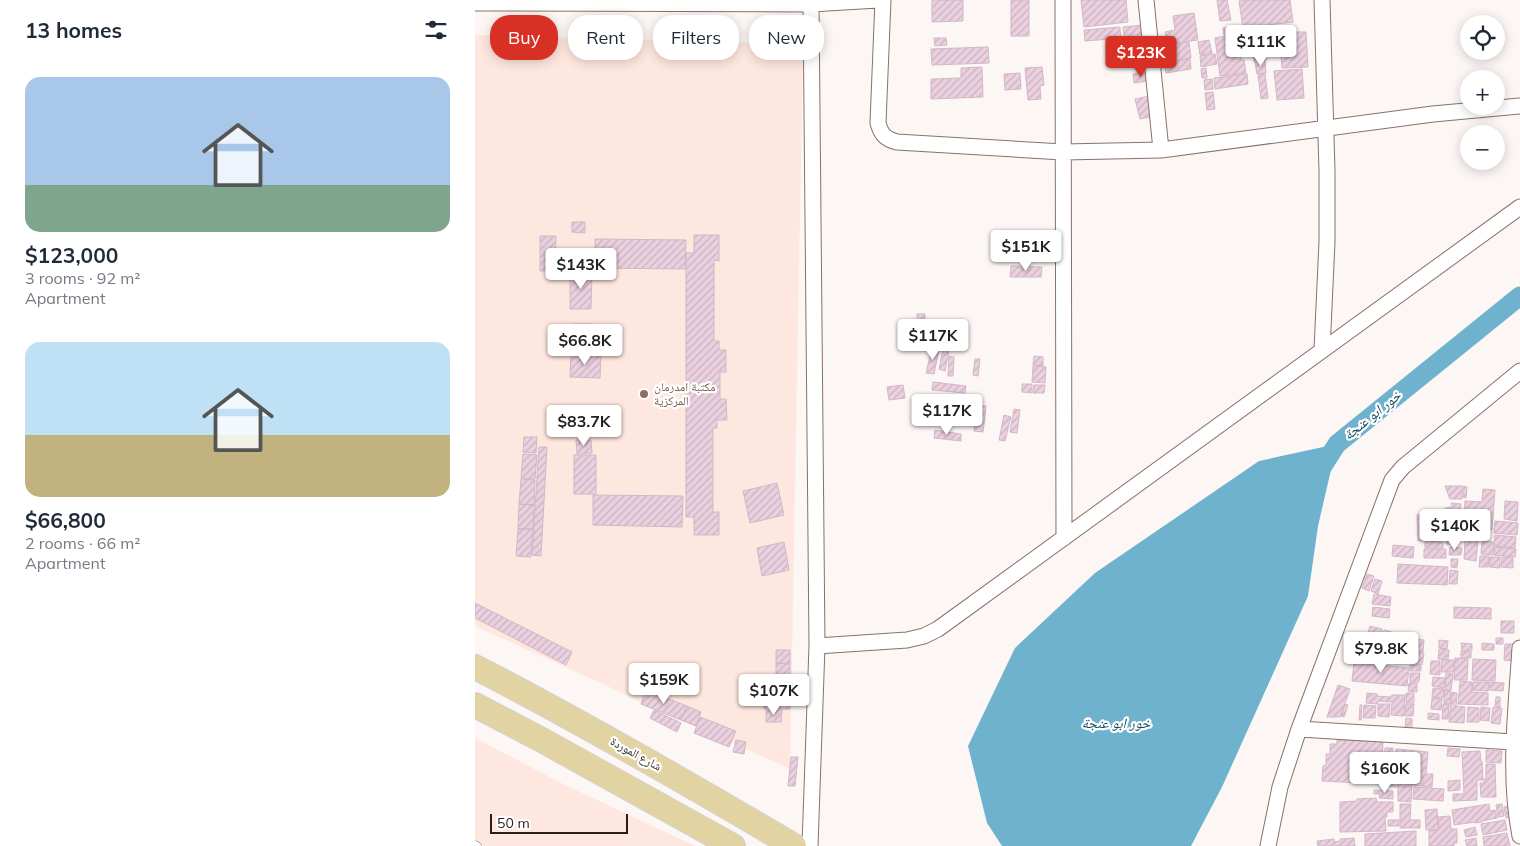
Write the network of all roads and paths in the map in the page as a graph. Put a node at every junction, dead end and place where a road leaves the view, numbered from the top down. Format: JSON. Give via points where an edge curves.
{"nodes":[{"id":1,"x":878,"y":0,"type":"edge"},
{"id":2,"x":883,"y":0,"type":"edge"},
{"id":3,"x":1063,"y":0,"type":"edge"},
{"id":4,"x":1146,"y":0,"type":"edge"},
{"id":5,"x":1322,"y":0,"type":"edge"},
{"id":6,"x":537,"y":2,"type":"edge"},
{"id":7,"x":684,"y":2,"type":"edge"},
{"id":8,"x":475,"y":3,"type":"edge"},
{"id":9,"x":811,"y":4,"type":"junction"},
{"id":10,"x":1520,"y":106,"type":"edge"},
{"id":11,"x":1325,"y":128,"type":"junction"},
{"id":12,"x":1161,"y":150,"type":"junction"},
{"id":13,"x":1063,"y":152,"type":"junction"},
{"id":14,"x":1520,"y":207,"type":"edge"},
{"id":15,"x":1323,"y":350,"type":"junction"},
{"id":16,"x":1520,"y":371,"type":"edge"},
{"id":17,"x":1064,"y":538,"type":"junction"},
{"id":18,"x":817,"y":646,"type":"junction"},
{"id":19,"x":1520,"y":648,"type":"edge"},
{"id":20,"x":475,"y":667,"type":"edge"},
{"id":21,"x":475,"y":706,"type":"edge"},
{"id":22,"x":1299,"y":729,"type":"junction"},
{"id":23,"x":1514,"y":742,"type":"junction"},
{"id":24,"x":1520,"y":836,"type":"edge"},
{"id":25,"x":733,"y":846,"type":"edge"},
{"id":26,"x":794,"y":846,"type":"edge"},
{"id":27,"x":811,"y":846,"type":"edge"},
{"id":28,"x":1268,"y":846,"type":"edge"}],
"edges":[{"from":1,"to":9,"type":"street"},
{"from":2,"to":13,"type":"street","via":[[877,123],[883,136],[897,142]]},
{"from":3,"to":13,"type":"street"},
{"from":4,"to":12,"type":"street"},
{"from":5,"to":11,"type":"street"},
{"from":6,"to":7,"type":"street"},
{"from":6,"to":8,"type":"street"},
{"from":7,"to":9,"type":"street"},
{"from":9,"to":18,"type":"street"},
{"from":10,"to":11,"type":"street"},
{"from":11,"to":12,"type":"street"},
{"from":11,"to":15,"type":"street","via":[[1327,242]]},
{"from":12,"to":13,"type":"street"},
{"from":13,"to":17,"type":"street"},
{"from":14,"to":15,"type":"street"},
{"from":15,"to":17,"type":"street"},
{"from":16,"to":22,"type":"street","via":[[1403,467],[1393,480]]},
{"from":17,"to":18,"type":"street","via":[[951,621],[924,636]]},
{"from":18,"to":27,"type":"street"},
{"from":19,"to":23,"type":"street"},
{"from":20,"to":26,"type":"main road","name":"شارع الموردة","via":[[674,775]]},
{"from":21,"to":25,"type":"main road","via":[[540,738]]},
{"from":22,"to":23,"type":"street"},
{"from":22,"to":28,"type":"street","via":[[1280,787]]},
{"from":23,"to":24,"type":"street","via":[[1516,817]]}]}
